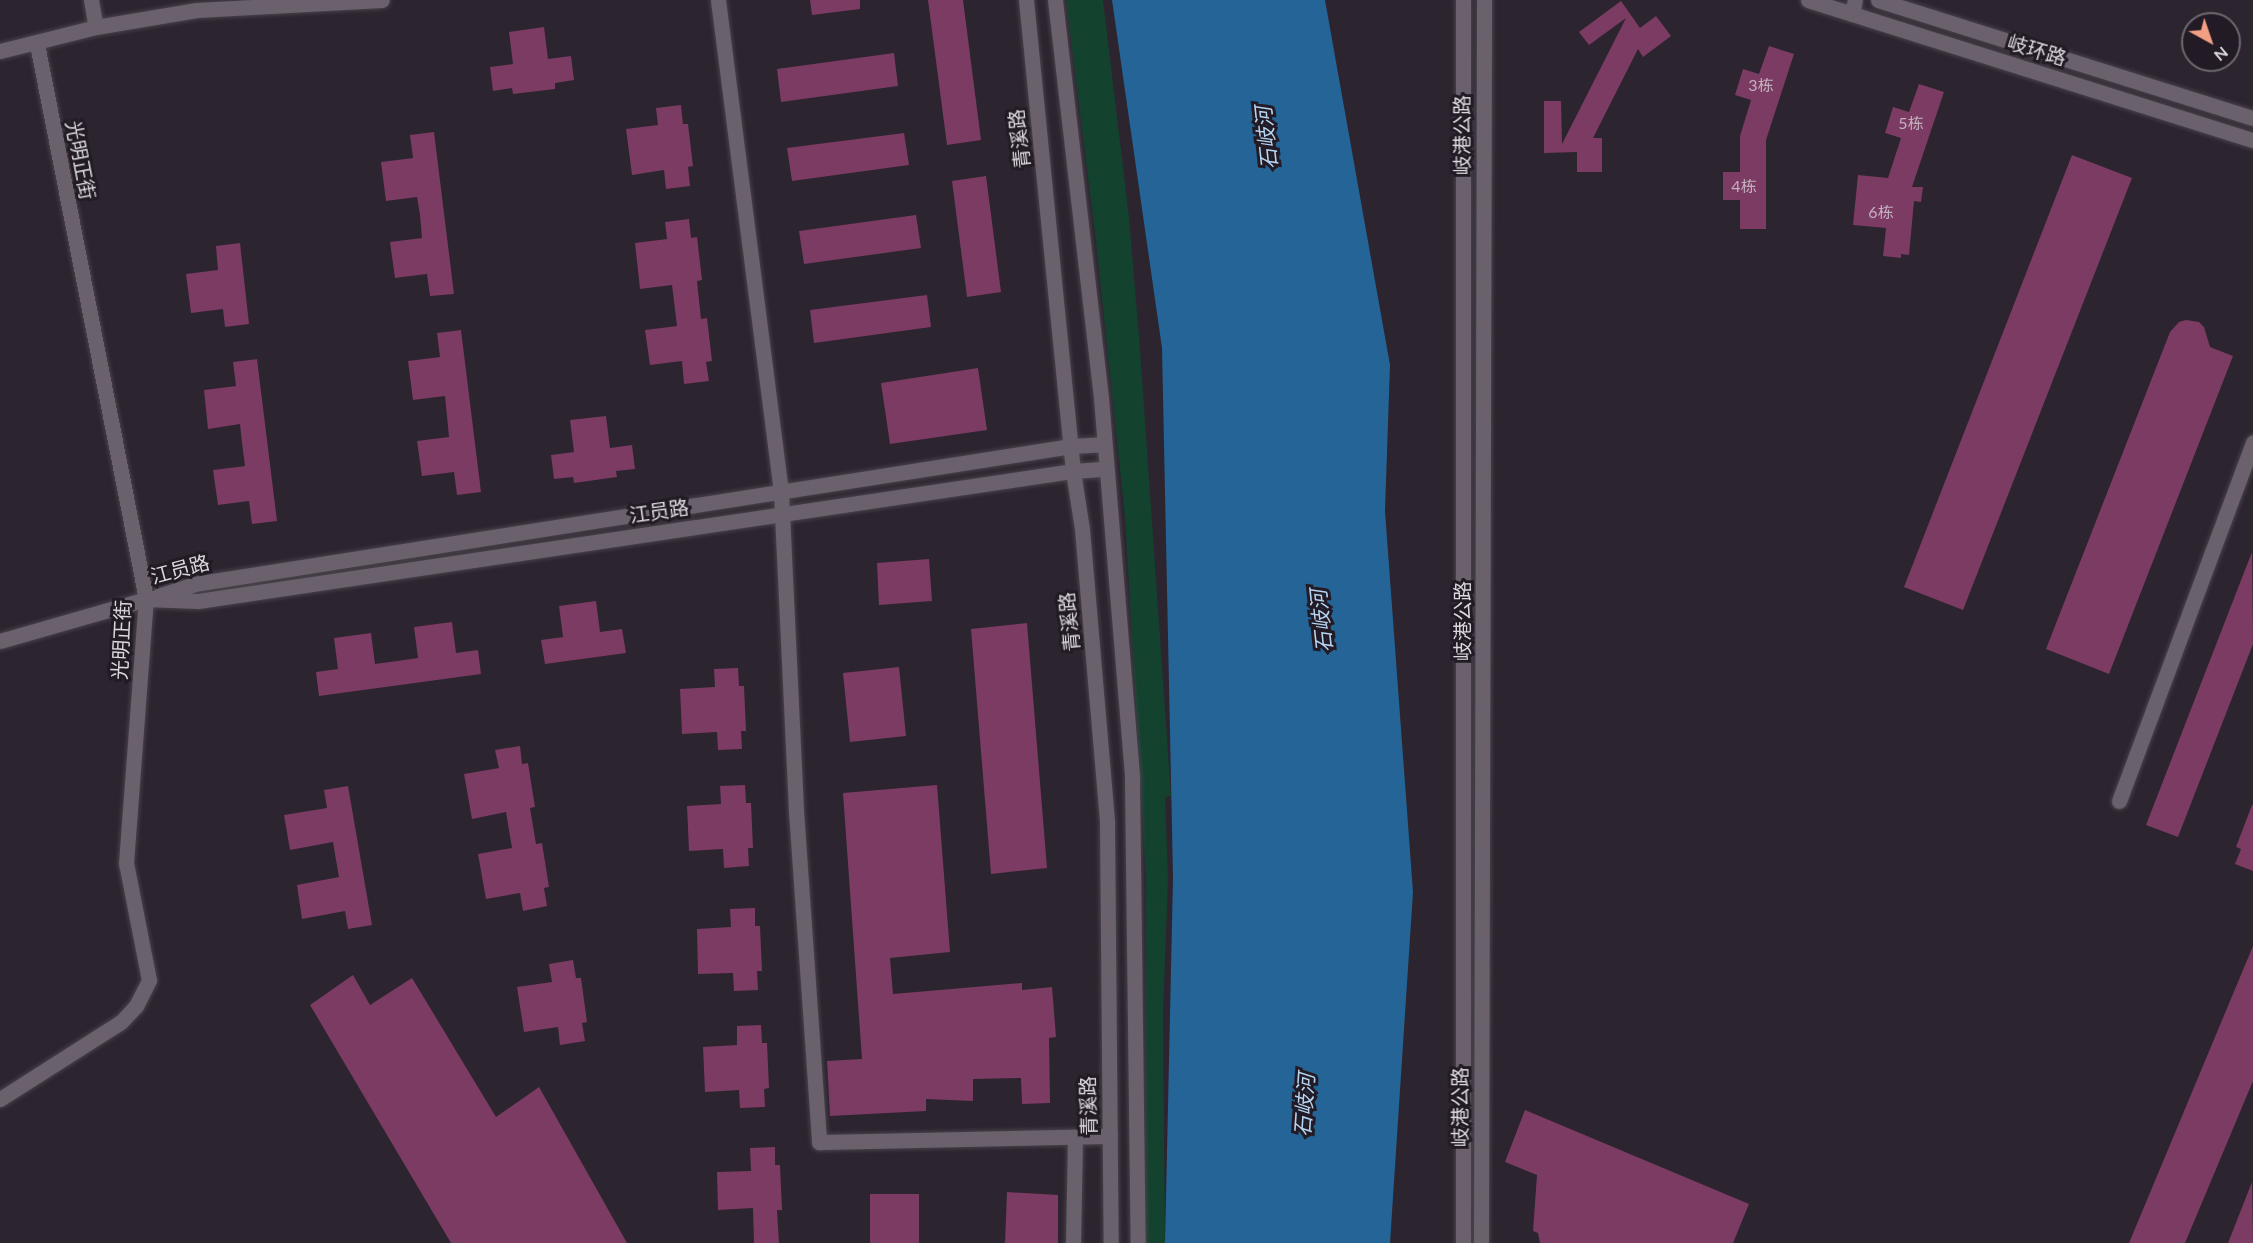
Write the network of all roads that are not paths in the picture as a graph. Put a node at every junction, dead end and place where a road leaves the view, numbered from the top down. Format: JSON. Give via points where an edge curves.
{"nodes":[{"id":1,"x":91,"y":0,"type":"edge"},
{"id":2,"x":308,"y":0,"type":"edge"},
{"id":3,"x":381,"y":0,"type":"edge"},
{"id":4,"x":718,"y":0,"type":"edge"},
{"id":5,"x":1026,"y":0,"type":"edge"},
{"id":6,"x":1055,"y":0,"type":"edge"},
{"id":7,"x":1463,"y":0,"type":"edge"},
{"id":8,"x":1484,"y":0,"type":"edge"},
{"id":9,"x":1808,"y":0,"type":"edge"},
{"id":10,"x":1878,"y":0,"type":"edge"},
{"id":11,"x":289,"y":3,"type":"junction"},
{"id":12,"x":1853,"y":7,"type":"edge"},
{"id":13,"x":96,"y":27,"type":"junction"},
{"id":14,"x":37,"y":44,"type":"junction"},
{"id":15,"x":0,"y":51,"type":"edge"},
{"id":16,"x":2253,"y":118,"type":"edge"},
{"id":17,"x":2253,"y":140,"type":"edge"},
{"id":18,"x":2253,"y":442,"type":"edge"},
{"id":19,"x":1104,"y":444,"type":"junction"},
{"id":20,"x":1071,"y":446,"type":"junction"},
{"id":21,"x":1106,"y":469,"type":"junction"},
{"id":22,"x":1072,"y":471,"type":"junction"},
{"id":23,"x":781,"y":492,"type":"junction"},
{"id":24,"x":781,"y":514,"type":"junction"},
{"id":25,"x":146,"y":599,"type":"junction"},
{"id":26,"x":0,"y":641,"type":"edge"},
{"id":27,"x":2119,"y":801,"type":"dead end"},
{"id":28,"x":0,"y":1099,"type":"edge"},
{"id":29,"x":1110,"y":1136,"type":"junction"},
{"id":30,"x":1075,"y":1137,"type":"junction"},
{"id":31,"x":1073,"y":1243,"type":"edge"},
{"id":32,"x":1111,"y":1243,"type":"edge"},
{"id":33,"x":1138,"y":1243,"type":"edge"},
{"id":34,"x":1463,"y":1243,"type":"edge"},
{"id":35,"x":1481,"y":1243,"type":"edge"}],
"edges":[{"from":1,"to":13,"type":"street"},
{"from":2,"to":11,"type":"street"},
{"from":3,"to":11,"type":"street"},
{"from":4,"to":23,"type":"street"},
{"from":5,"to":20,"type":"street","name":"青溪路"},
{"from":6,"to":19,"type":"street"},
{"from":7,"to":34,"type":"street","name":"岐港公路"},
{"from":8,"to":35,"type":"street","name":"岐港公路"},
{"from":9,"to":12,"type":"street","name":"岐环路"},
{"from":10,"to":16,"type":"street","name":"岐环路"},
{"from":11,"to":13,"type":"street","via":[[197,10]]},
{"from":12,"to":17,"type":"street","name":"岐环路"},
{"from":13,"to":14,"type":"street"},
{"from":14,"to":15,"type":"street"},
{"from":14,"to":25,"type":"street","name":"光明正街"},
{"from":18,"to":27,"type":"street"},
{"from":19,"to":20,"type":"street","name":"江员路"},
{"from":19,"to":21,"type":"street"},
{"from":20,"to":22,"type":"street","name":"青溪路"},
{"from":20,"to":23,"type":"street","name":"江员路"},
{"from":21,"to":22,"type":"street","name":"江员路"},
{"from":21,"to":33,"type":"street","via":[[1132,779]]},
{"from":22,"to":24,"type":"street","name":"江员路"},
{"from":22,"to":29,"type":"street","name":"青溪路","via":[[1082,529],[1107,823]]},
{"from":23,"to":24,"type":"street"},
{"from":23,"to":25,"type":"street","name":"江员路","via":[[194,584]]},
{"from":24,"to":25,"type":"street","name":"江员路","via":[[198,601]]},
{"from":24,"to":30,"type":"street","via":[[819,1142]]},
{"from":25,"to":26,"type":"street"},
{"from":25,"to":28,"type":"street","name":"光明正街","via":[[126,863],[149,980],[136,1006],[121,1022]]},
{"from":29,"to":30,"type":"street"},
{"from":29,"to":32,"type":"street","name":"青溪路"},
{"from":30,"to":31,"type":"street"}]}
